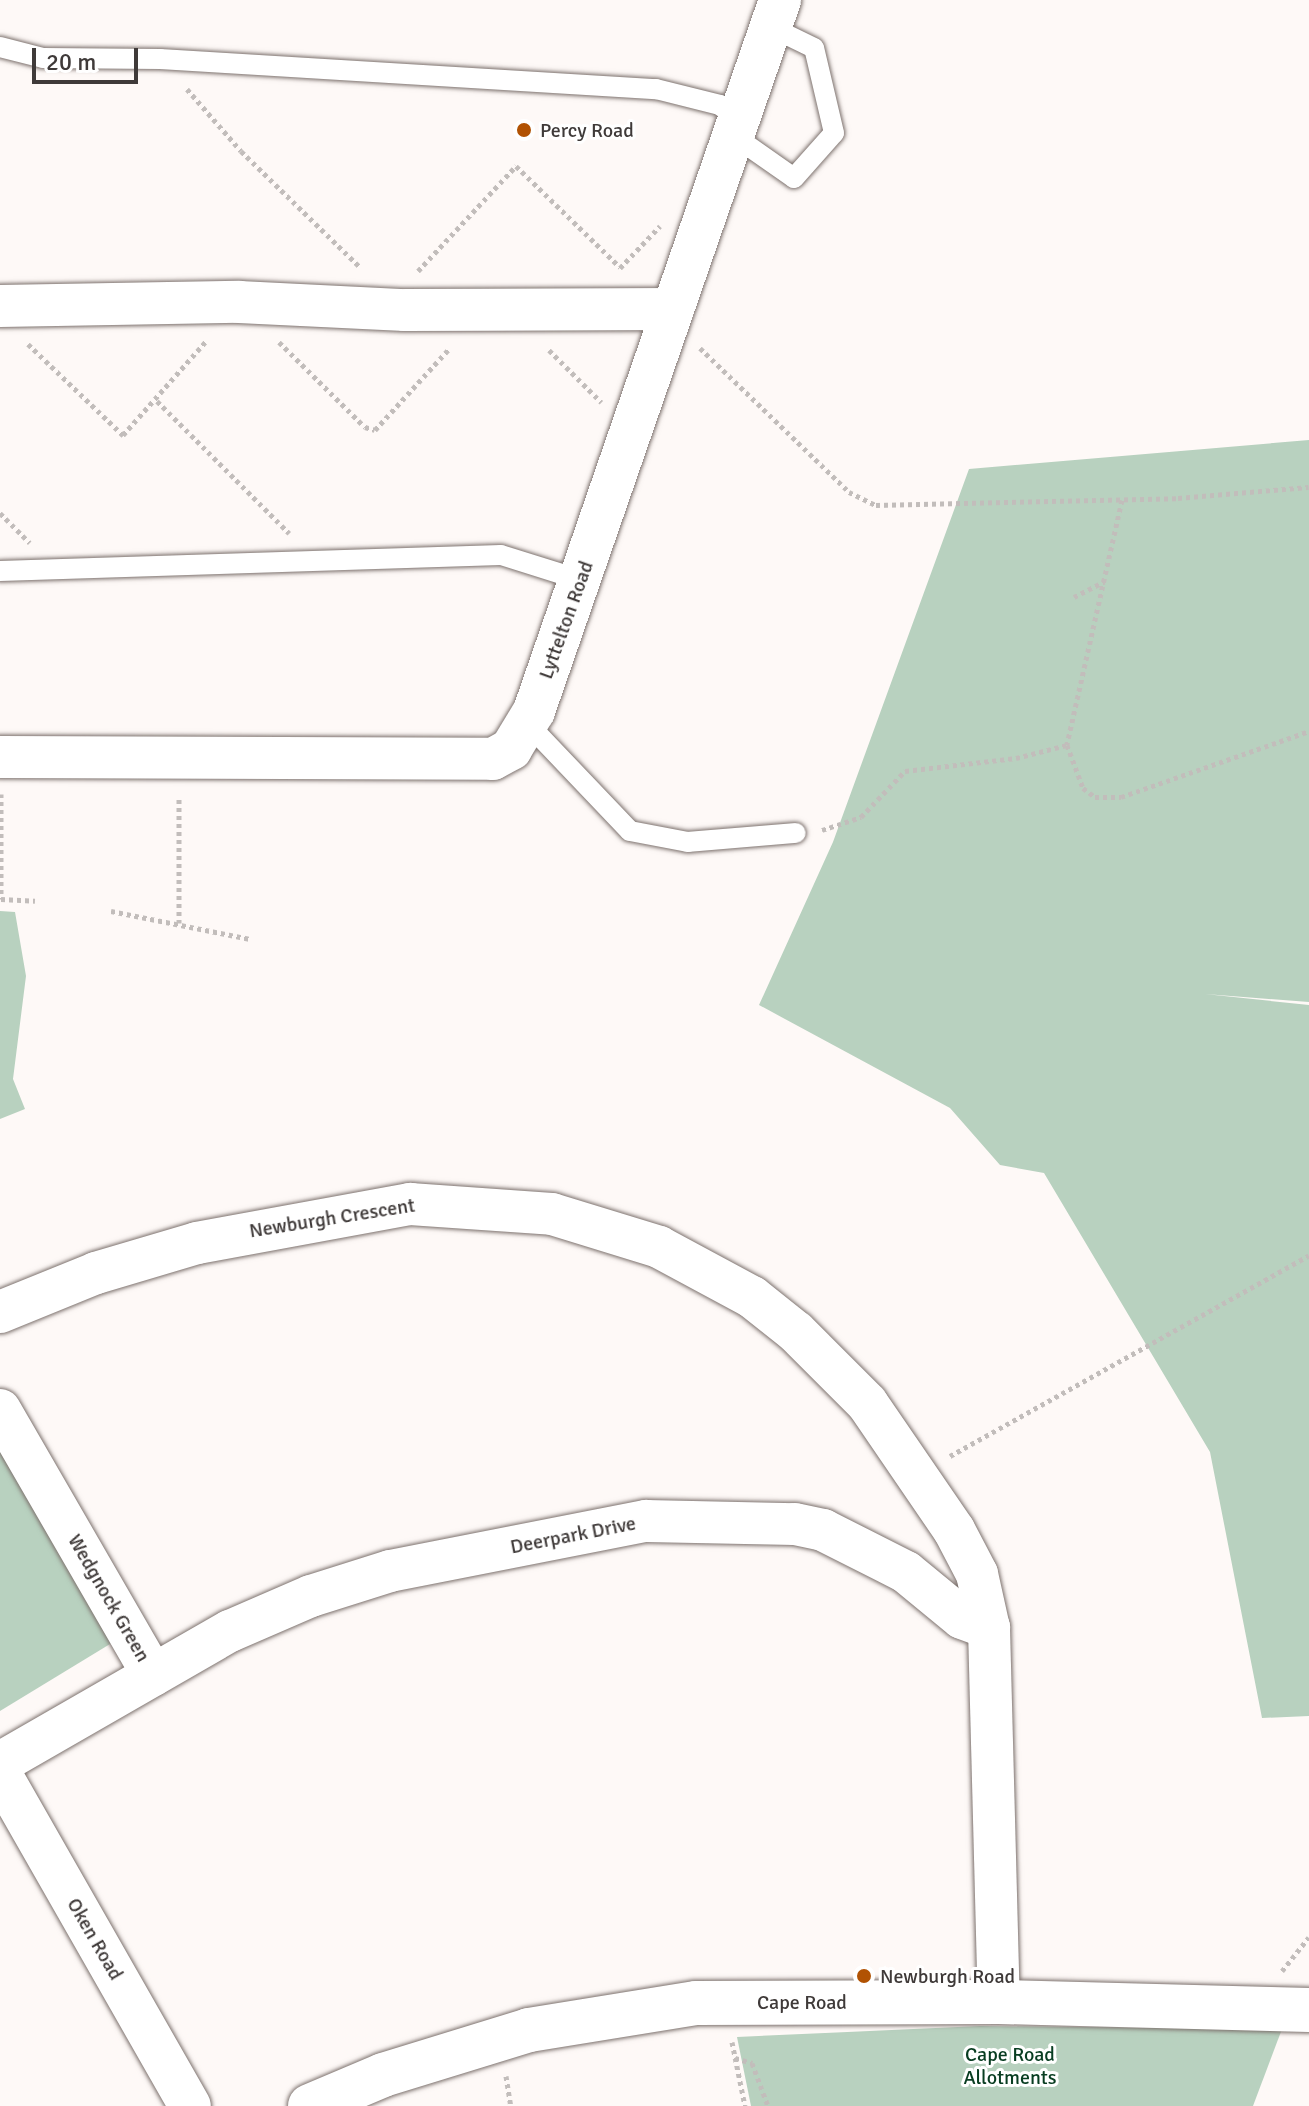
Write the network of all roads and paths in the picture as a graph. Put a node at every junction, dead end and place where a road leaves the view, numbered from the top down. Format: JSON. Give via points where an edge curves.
{"nodes":[{"id":1,"x":776,"y":13,"type":"edge"},
{"id":2,"x":0,"y":47,"type":"edge"},
{"id":3,"x":160,"y":59,"type":"junction"},
{"id":4,"x":736,"y":128,"type":"junction"},
{"id":5,"x":662,"y":224,"type":"dead end"},
{"id":6,"x":620,"y":267,"type":"junction"},
{"id":7,"x":239,"y":302,"type":"junction"},
{"id":8,"x":579,"y":308,"type":"junction"},
{"id":9,"x":486,"y":309,"type":"junction"},
{"id":10,"x":405,"y":310,"type":"junction"},
{"id":11,"x":8,"y":319,"type":"edge"},
{"id":12,"x":670,"y":320,"type":"junction"},
{"id":13,"x":538,"y":338,"type":"dead end"},
{"id":14,"x":157,"y":401,"type":"junction"},
{"id":15,"x":632,"y":434,"type":"junction"},
{"id":16,"x":1309,"y":487,"type":"edge"},
{"id":17,"x":1122,"y":500,"type":"junction"},
{"id":18,"x":318,"y":562,"type":"junction"},
{"id":19,"x":0,"y":571,"type":"edge"},
{"id":20,"x":581,"y":580,"type":"junction"},
{"id":21,"x":1105,"y":581,"type":"junction"},
{"id":22,"x":1074,"y":597,"type":"dead end"},
{"id":23,"x":529,"y":725,"type":"junction"},
{"id":24,"x":1309,"y":731,"type":"edge"},
{"id":25,"x":1067,"y":745,"type":"junction"},
{"id":26,"x":179,"y":756,"type":"junction"},
{"id":27,"x":0,"y":757,"type":"edge"},
{"id":28,"x":796,"y":833,"type":"joint"},
{"id":29,"x":1,"y":899,"type":"edge"},
{"id":30,"x":35,"y":901,"type":"dead end"},
{"id":31,"x":111,"y":911,"type":"dead end"},
{"id":32,"x":179,"y":923,"type":"junction"},
{"id":33,"x":250,"y":939,"type":"dead end"},
{"id":34,"x":1309,"y":1255,"type":"edge"},
{"id":35,"x":0,"y":1312,"type":"edge"},
{"id":36,"x":0,"y":1410,"type":"edge"},
{"id":37,"x":918,"y":1474,"type":"junction"},
{"id":38,"x":989,"y":1628,"type":"junction"},
{"id":39,"x":153,"y":1675,"type":"junction"},
{"id":40,"x":0,"y":1763,"type":"edge"},
{"id":41,"x":0,"y":1773,"type":"edge"},
{"id":42,"x":1309,"y":1937,"type":"edge"},
{"id":43,"x":1290,"y":2001,"type":"edge"},
{"id":44,"x":727,"y":2002,"type":"junction"},
{"id":45,"x":999,"y":2002,"type":"junction"},
{"id":46,"x":735,"y":2058,"type":"junction"},
{"id":47,"x":190,"y":2106,"type":"edge"},
{"id":48,"x":310,"y":2106,"type":"edge"},
{"id":49,"x":745,"y":2106,"type":"edge"},
{"id":50,"x":768,"y":2106,"type":"edge"}],
"edges":[{"from":1,"to":4,"type":"street","name":"Lyttelton Road"},
{"from":1,"to":4,"type":"lane","via":[[814,48],[834,133],[794,178]]},
{"from":2,"to":3,"type":"lane","via":[[43,58]]},
{"from":3,"to":4,"type":"lane","via":[[656,89],[720,105]]},
{"from":3,"to":10,"type":"path","via":[[241,151]]},
{"from":4,"to":12,"type":"street","name":"Lyttelton Road"},
{"from":5,"to":6,"type":"path"},
{"from":6,"to":8,"type":"path"},
{"from":6,"to":10,"type":"path","via":[[516,166],[414,276]]},
{"from":7,"to":9,"type":"path","via":[[365,427],[375,430]]},
{"from":7,"to":10,"type":"street"},
{"from":7,"to":11,"type":"street"},
{"from":7,"to":14,"type":"path"},
{"from":8,"to":9,"type":"street"},
{"from":8,"to":12,"type":"street"},
{"from":9,"to":10,"type":"street"},
{"from":11,"to":14,"type":"path","via":[[123,435]]},
{"from":12,"to":15,"type":"street","name":"Lyttelton Road"},
{"from":12,"to":17,"type":"path","via":[[849,492],[876,505]]},
{"from":13,"to":15,"type":"path"},
{"from":14,"to":18,"type":"path"},
{"from":15,"to":20,"type":"street","name":"Lyttelton Road"},
{"from":16,"to":17,"type":"path"},
{"from":17,"to":21,"type":"path"},
{"from":18,"to":19,"type":"lane"},
{"from":18,"to":20,"type":"lane","via":[[501,555]]},
{"from":20,"to":23,"type":"street","name":"Lyttelton Road"},
{"from":21,"to":22,"type":"path"},
{"from":21,"to":25,"type":"path"},
{"from":23,"to":26,"type":"street","name":"Lyttelton Road","via":[[511,749],[493,759]]},
{"from":23,"to":28,"type":"lane","via":[[630,831],[688,842]]},
{"from":24,"to":25,"type":"path","via":[[1108,799],[1083,788]]},
{"from":25,"to":28,"type":"path","via":[[1016,758],[905,771],[861,817]]},
{"from":26,"to":27,"type":"street","name":"Lyttelton Road"},
{"from":26,"to":32,"type":"path"},
{"from":27,"to":29,"type":"path"},
{"from":29,"to":30,"type":"path"},
{"from":31,"to":32,"type":"path"},
{"from":32,"to":33,"type":"path"},
{"from":34,"to":37,"type":"path"},
{"from":35,"to":37,"type":"street","name":"Newburgh Crescent","via":[[96,1273],[268,1226],[410,1204],[552,1214],[659,1247],[752,1297],[832,1365]]},
{"from":36,"to":39,"type":"street","name":"Wedgnock Green"},
{"from":37,"to":38,"type":"street","via":[[977,1574]]},
{"from":38,"to":39,"type":"street","name":"Deerpark Drive","via":[[962,1618],[906,1572],[823,1530],[795,1524],[646,1521],[390,1571],[230,1631]]},
{"from":38,"to":45,"type":"street"},
{"from":39,"to":40,"type":"street","name":"Wedgnock Green"},
{"from":41,"to":47,"type":"street","name":"Oken Road"},
{"from":42,"to":43,"type":"path"},
{"from":43,"to":45,"type":"street","name":"Cape Road"},
{"from":44,"to":45,"type":"street","name":"Cape Road"},
{"from":44,"to":46,"type":"path"},
{"from":44,"to":48,"type":"street","name":"Cape Road","via":[[529,2030],[383,2075]]},
{"from":46,"to":49,"type":"path"},
{"from":46,"to":50,"type":"path","via":[[752,2063]]}]}
